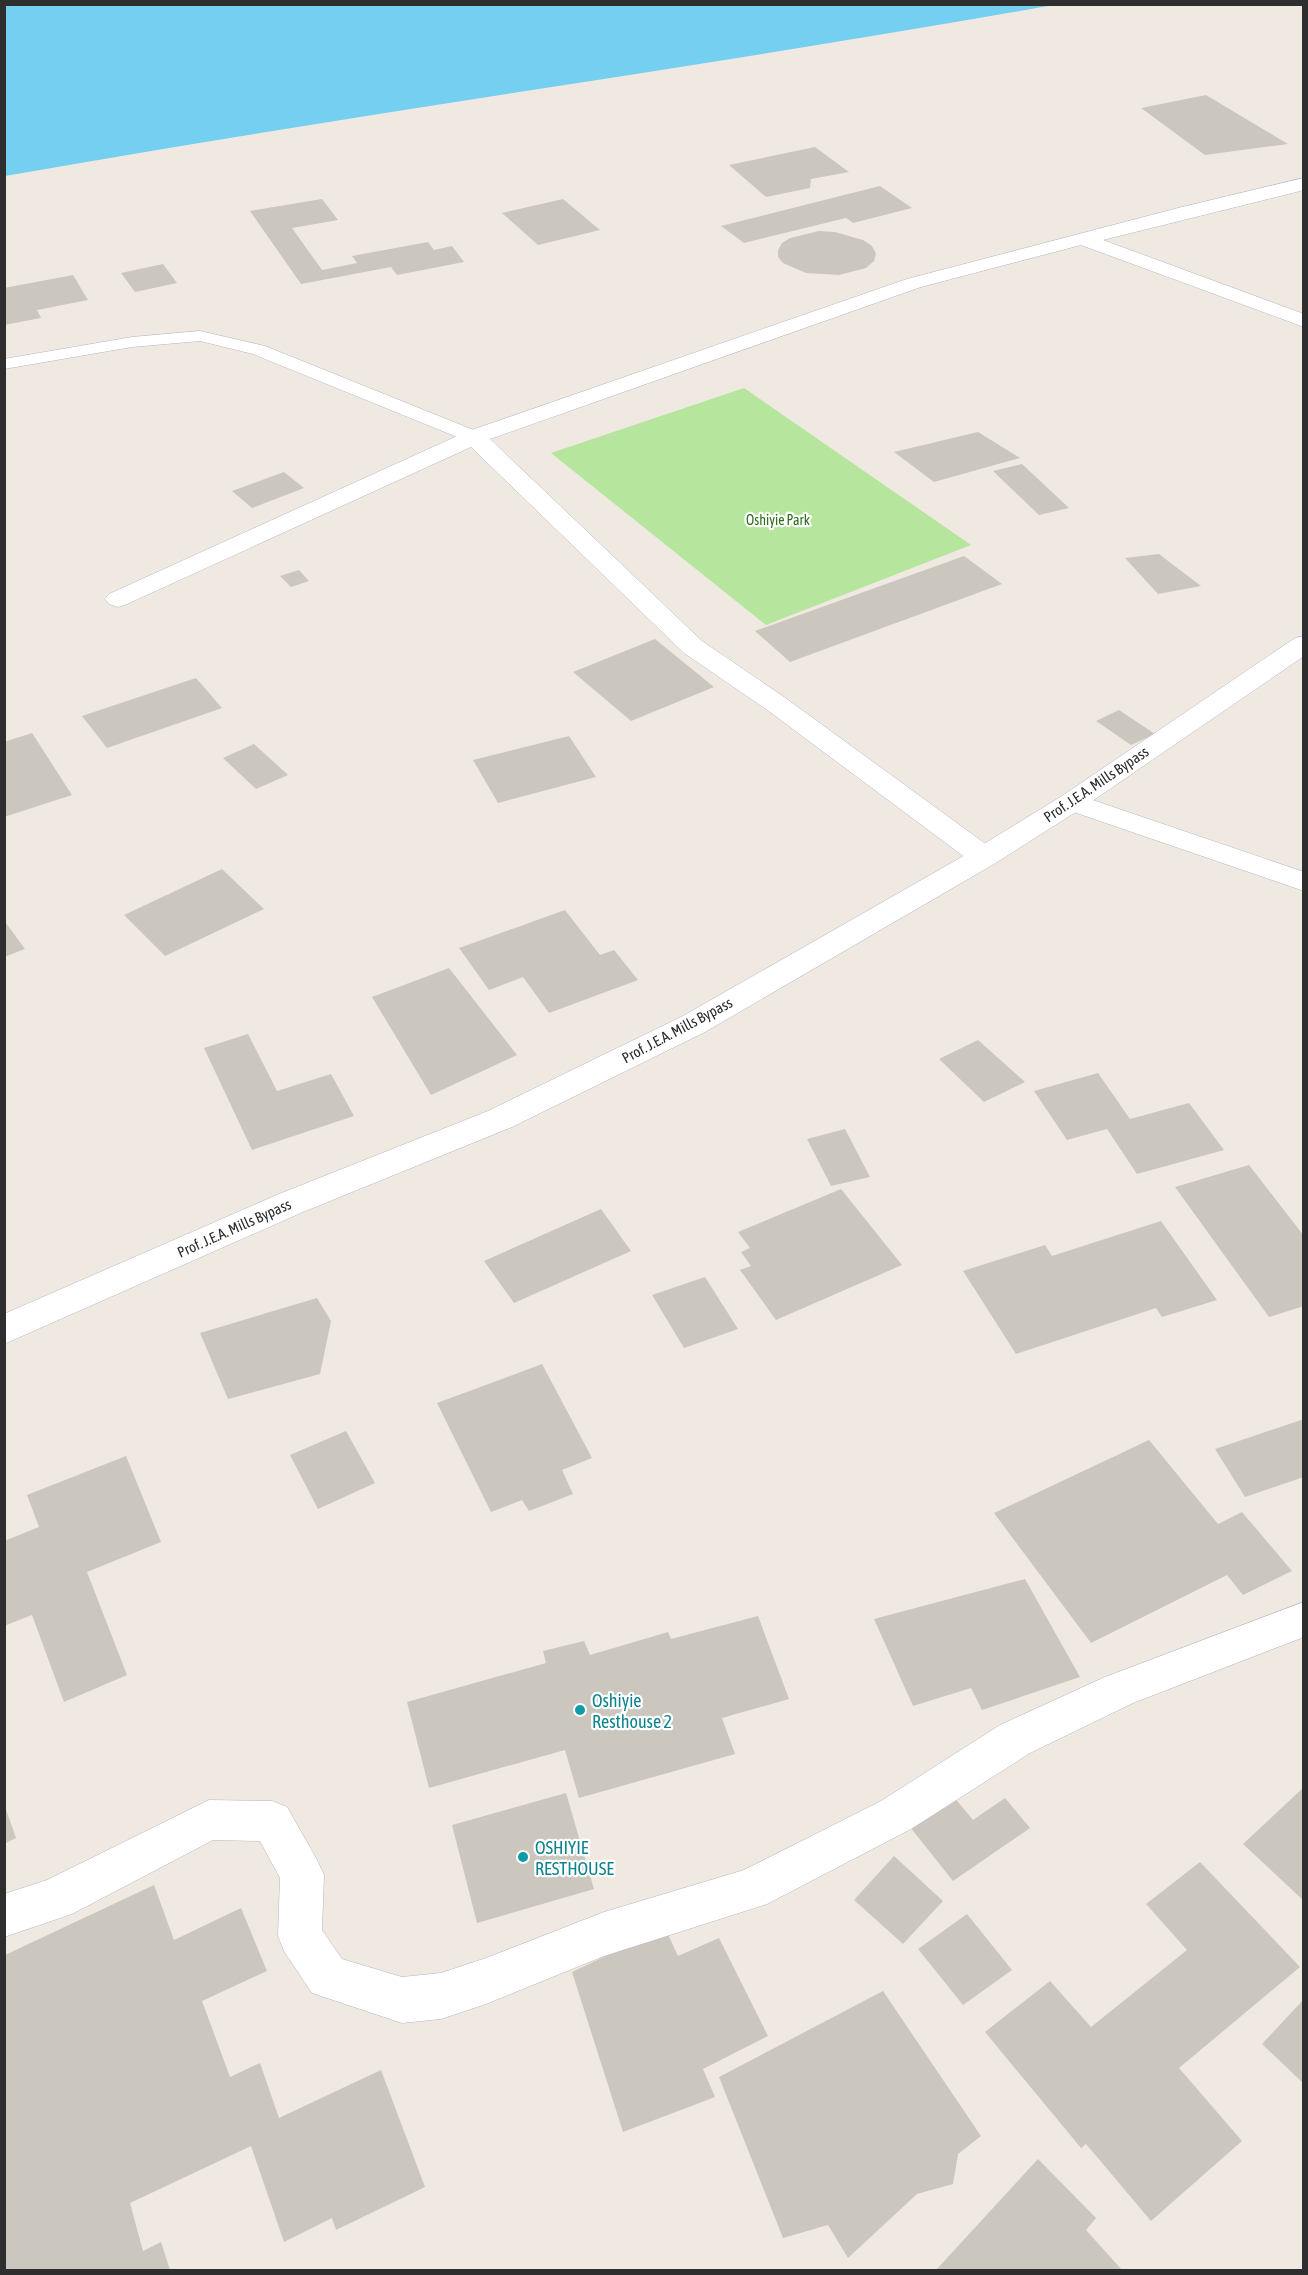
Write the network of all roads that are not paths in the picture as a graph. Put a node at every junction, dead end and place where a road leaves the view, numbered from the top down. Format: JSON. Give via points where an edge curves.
{"nodes":[{"id":1,"x":1304,"y":184,"type":"edge"},
{"id":2,"x":1083,"y":239,"type":"junction"},
{"id":3,"x":1304,"y":321,"type":"edge"},
{"id":4,"x":4,"y":364,"type":"edge"},
{"id":5,"x":474,"y":437,"type":"junction"},
{"id":6,"x":118,"y":599,"type":"dead end"},
{"id":7,"x":1304,"y":644,"type":"edge"},
{"id":8,"x":1072,"y":802,"type":"junction"},
{"id":9,"x":984,"y":857,"type":"junction"},
{"id":10,"x":1304,"y":882,"type":"edge"},
{"id":11,"x":4,"y":1330,"type":"edge"},
{"id":12,"x":1304,"y":1619,"type":"edge"},
{"id":13,"x":4,"y":1916,"type":"edge"}],
"edges":[{"from":1,"to":2,"type":"street"},
{"from":2,"to":3,"type":"street"},
{"from":2,"to":5,"type":"street","via":[[914,284]]},
{"from":4,"to":5,"type":"lane","via":[[132,342],[200,336],[259,350]]},
{"from":5,"to":6,"type":"street"},
{"from":5,"to":9,"type":"street","via":[[693,647],[776,703]]},
{"from":7,"to":8,"type":"street","name":"Prof. J.E.A. Mills Bypass"},
{"from":8,"to":9,"type":"street","name":"Prof. J.E.A. Mills Bypass"},
{"from":8,"to":10,"type":"street"},
{"from":9,"to":11,"type":"street","name":"Prof. J.E.A. Mills Bypass","via":[[694,1024],[500,1119],[291,1203]]},
{"from":12,"to":13,"type":"street","via":[[1119,1690],[1015,1739],[896,1815],[752,1889],[604,1934],[441,1996],[402,2000],[328,1977],[300,1936],[302,1875],[272,1821],[209,1820],[56,1899]]}]}
